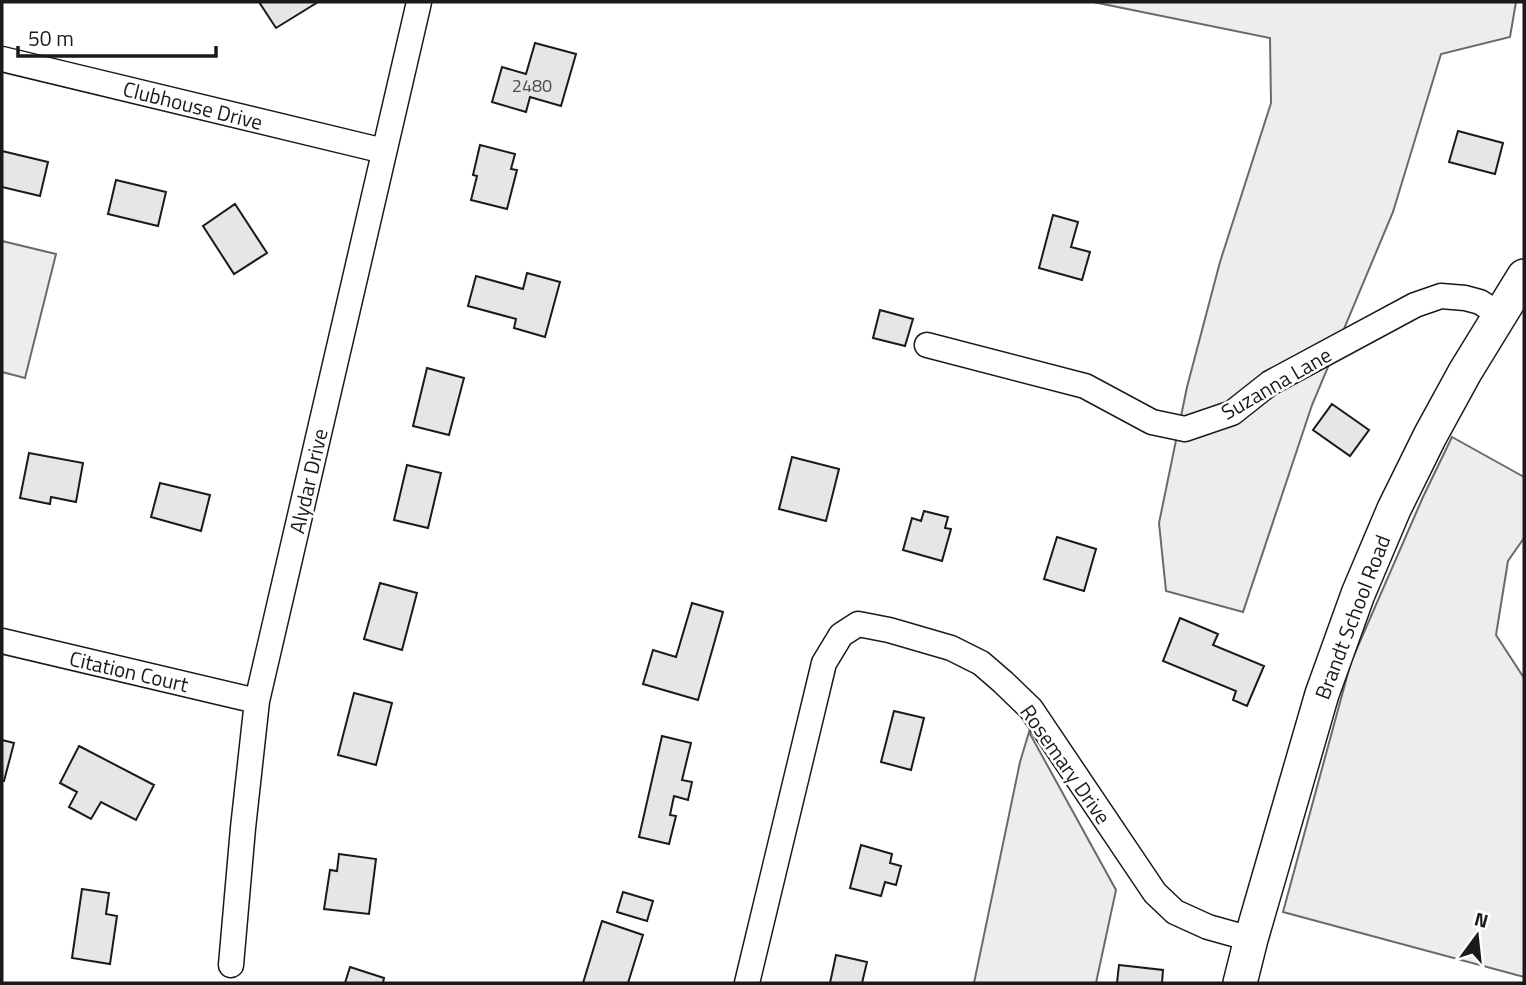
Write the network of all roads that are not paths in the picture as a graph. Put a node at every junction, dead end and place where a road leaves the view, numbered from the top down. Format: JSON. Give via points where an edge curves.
{"nodes":[{"id":1,"x":419,"y":2,"type":"edge"},
{"id":2,"x":2,"y":59,"type":"edge"},
{"id":3,"x":384,"y":151,"type":"junction"},
{"id":4,"x":1524,"y":276,"type":"edge"},
{"id":5,"x":1500,"y":315,"type":"junction"},
{"id":6,"x":928,"y":345,"type":"dead end"},
{"id":7,"x":2,"y":642,"type":"edge"},
{"id":8,"x":257,"y":701,"type":"junction"},
{"id":9,"x":1251,"y":939,"type":"junction"},
{"id":10,"x":231,"y":965,"type":"dead end"},
{"id":11,"x":747,"y":983,"type":"edge"},
{"id":12,"x":1240,"y":983,"type":"edge"}],
"edges":[{"from":1,"to":3,"type":"street","name":"Alydar Drive"},
{"from":2,"to":3,"type":"street","name":"Clubhouse Drive"},
{"from":3,"to":8,"type":"street","name":"Alydar Drive"},
{"from":4,"to":5,"type":"street","name":"Brandt School Road"},
{"from":5,"to":6,"type":"street","name":"Suzanna Lane","via":[[1465,298],[1441,296],[1415,305],[1269,383],[1232,413],[1185,429],[1152,422],[1085,386]]},
{"from":5,"to":9,"type":"street","name":"Brandt School Road","via":[[1430,436],[1358,594],[1322,694]]},
{"from":7,"to":8,"type":"street","name":"Citation Court"},
{"from":8,"to":10,"type":"street","name":"Alydar Drive"},
{"from":9,"to":11,"type":"street","name":"Rosemary Drive","via":[[1175,912],[1155,893],[1031,709],[981,663],[951,648],[858,624],[841,635],[824,663]]},
{"from":9,"to":12,"type":"street","name":"Brandt School Road"}]}
